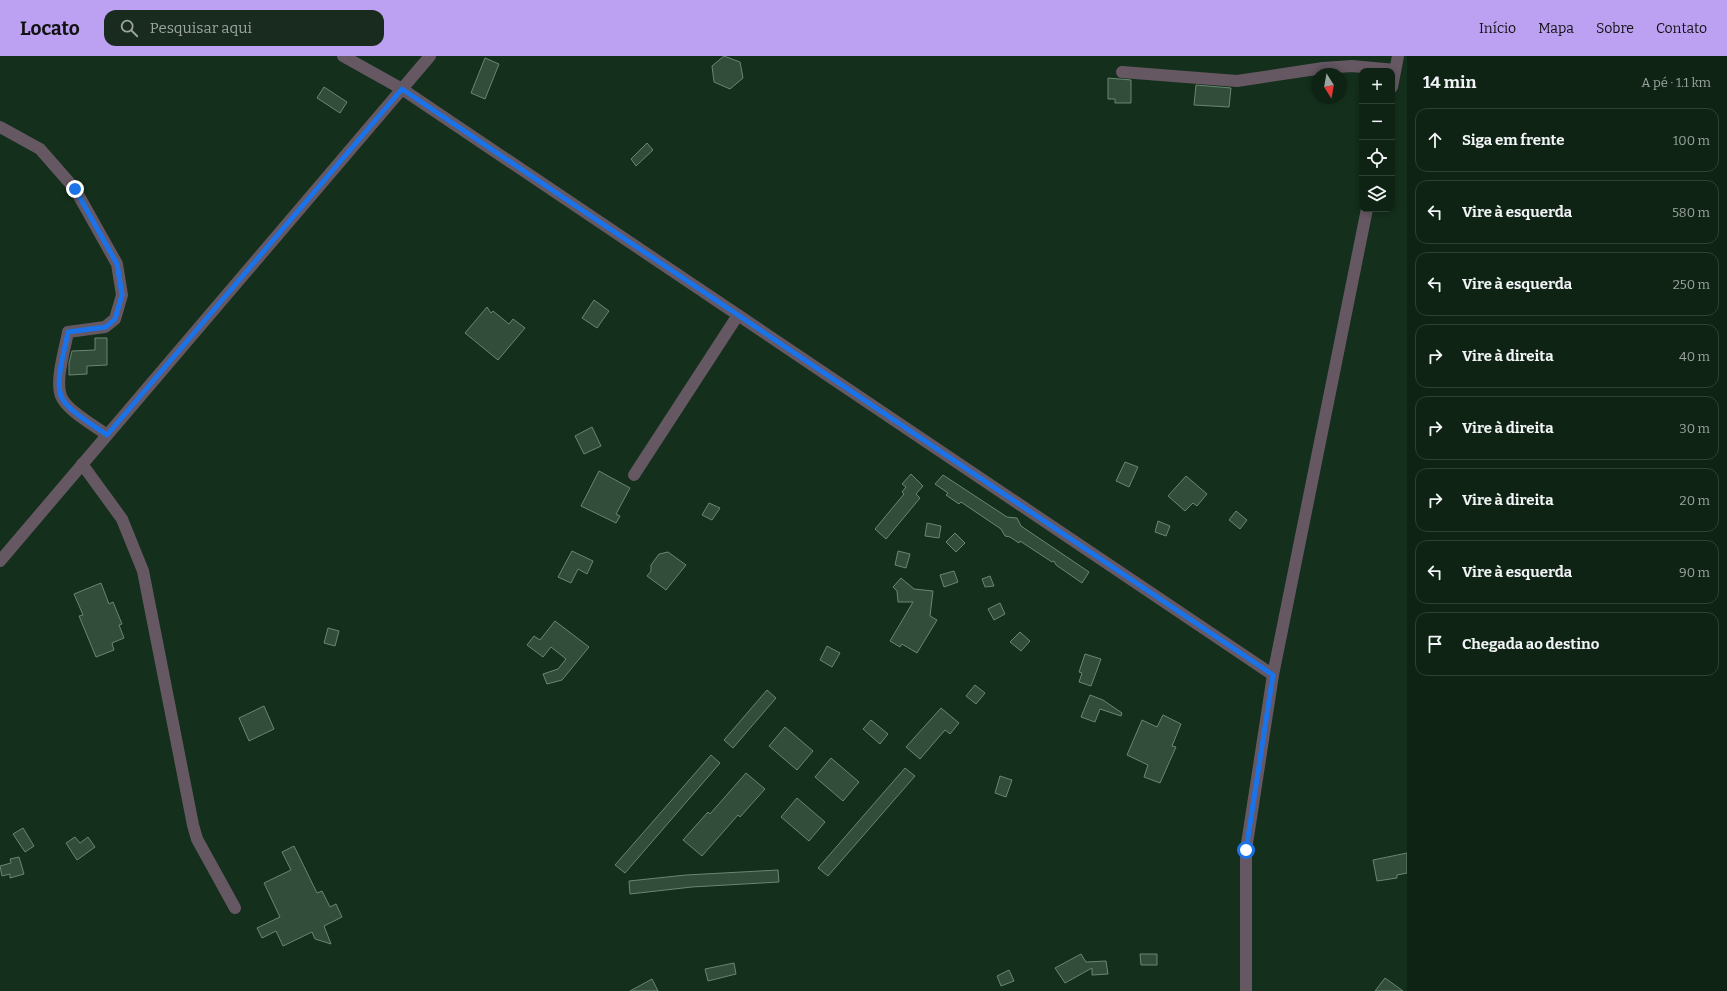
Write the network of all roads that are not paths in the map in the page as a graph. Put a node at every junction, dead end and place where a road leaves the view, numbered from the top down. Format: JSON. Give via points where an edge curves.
{"nodes":[{"id":1,"x":343,"y":56,"type":"edge"},
{"id":2,"x":430,"y":56,"type":"edge"},
{"id":3,"x":1398,"y":56,"type":"edge"},
{"id":4,"x":1374,"y":68,"type":"edge"},
{"id":5,"x":1395,"y":70,"type":"edge"},
{"id":6,"x":1122,"y":72,"type":"dead end"},
{"id":7,"x":402,"y":89,"type":"junction"},
{"id":8,"x":0,"y":127,"type":"edge"},
{"id":9,"x":1366,"y":212,"type":"edge"},
{"id":10,"x":738,"y":315,"type":"junction"},
{"id":11,"x":107,"y":435,"type":"junction"},
{"id":12,"x":82,"y":464,"type":"junction"},
{"id":13,"x":634,"y":475,"type":"dead end"},
{"id":14,"x":0,"y":561,"type":"edge"},
{"id":15,"x":1273,"y":675,"type":"junction"},
{"id":16,"x":235,"y":908,"type":"dead end"},
{"id":17,"x":1246,"y":991,"type":"edge"}],
"edges":[{"from":1,"to":7,"type":"street"},
{"from":2,"to":7,"type":"street"},
{"from":3,"to":5,"type":"street"},
{"from":4,"to":6,"type":"street","via":[[1323,68],[1237,82]]},
{"from":7,"to":10,"type":"street"},
{"from":7,"to":11,"type":"street"},
{"from":8,"to":11,"type":"street","via":[[40,149],[75,189],[117,264],[122,295],[115,319],[106,327],[68,332],[58,386],[61,397],[70,408]]},
{"from":9,"to":15,"type":"street"},
{"from":10,"to":13,"type":"street"},
{"from":10,"to":15,"type":"street"},
{"from":11,"to":12,"type":"street"},
{"from":12,"to":14,"type":"street"},
{"from":12,"to":16,"type":"street","via":[[122,520],[143,571],[197,840]]},
{"from":15,"to":17,"type":"street","via":[[1246,850]]}]}
